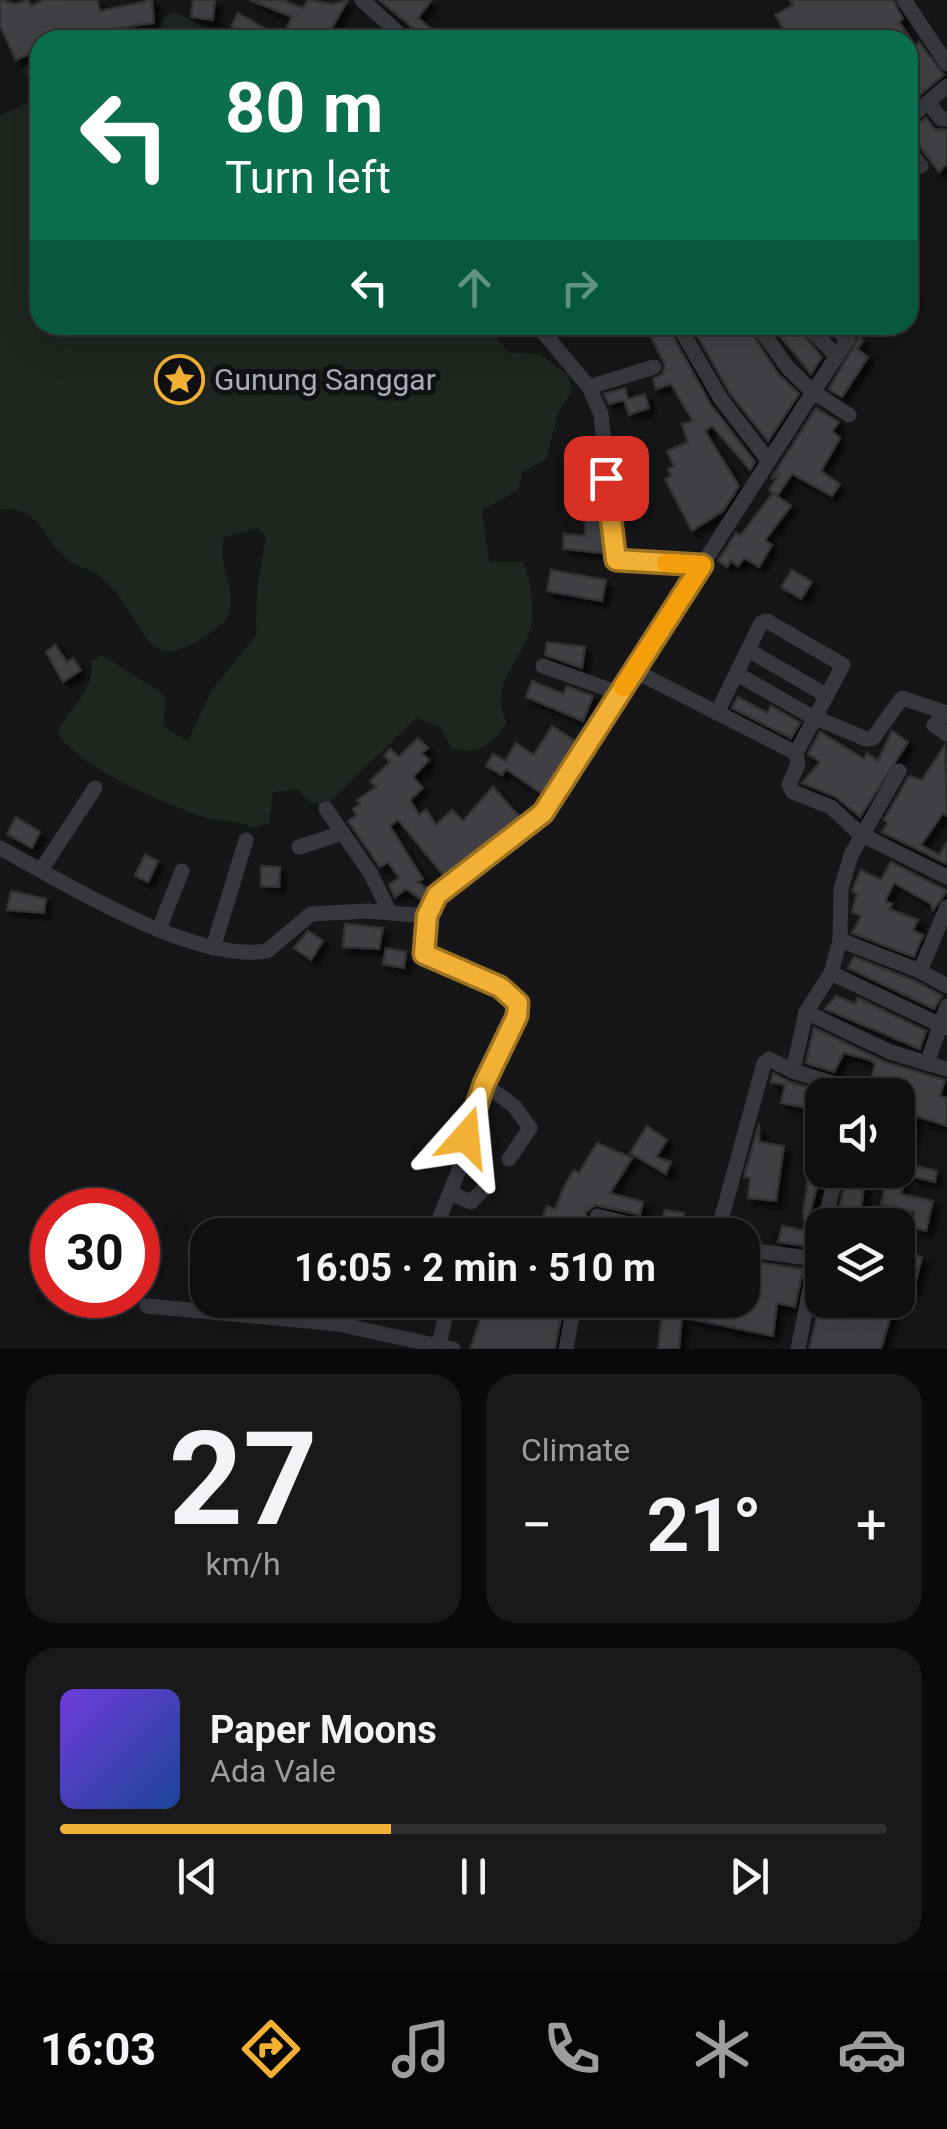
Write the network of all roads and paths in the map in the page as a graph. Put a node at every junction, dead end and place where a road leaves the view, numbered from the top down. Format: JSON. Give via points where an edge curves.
{"nodes":[{"id":1,"x":362,"y":0,"type":"edge"},
{"id":2,"x":904,"y":0,"type":"edge"},
{"id":3,"x":395,"y":30,"type":"edge"},
{"id":4,"x":947,"y":64,"type":"edge"},
{"id":5,"x":947,"y":86,"type":"edge"},
{"id":6,"x":928,"y":102,"type":"junction"},
{"id":7,"x":918,"y":110,"type":"edge"},
{"id":8,"x":947,"y":119,"type":"edge"},
{"id":9,"x":918,"y":162,"type":"edge"},
{"id":10,"x":921,"y":166,"type":"dead end"},
{"id":11,"x":545,"y":335,"type":"edge"},
{"id":12,"x":684,"y":335,"type":"edge"},
{"id":13,"x":764,"y":335,"type":"edge"},
{"id":14,"x":815,"y":335,"type":"edge"},
{"id":15,"x":843,"y":335,"type":"edge"},
{"id":16,"x":836,"y":356,"type":"junction"},
{"id":17,"x":654,"y":367,"type":"dead end"},
{"id":18,"x":589,"y":387,"type":"junction"},
{"id":19,"x":813,"y":392,"type":"junction"},
{"id":20,"x":849,"y":415,"type":"dead end"},
{"id":21,"x":768,"y":460,"type":"junction"},
{"id":22,"x":702,"y":565,"type":"junction"},
{"id":23,"x":748,"y":650,"type":"junction"},
{"id":24,"x":543,"y":666,"type":"dead end"},
{"id":25,"x":633,"y":670,"type":"junction"},
{"id":26,"x":737,"y":674,"type":"junction"},
{"id":27,"x":619,"y":694,"type":"junction"},
{"id":28,"x":826,"y":696,"type":"junction"},
{"id":29,"x":946,"y":713,"type":"edge"},
{"id":30,"x":717,"y":714,"type":"junction"},
{"id":31,"x":815,"y":715,"type":"junction"},
{"id":32,"x":947,"y":734,"type":"edge"},
{"id":33,"x":796,"y":753,"type":"junction"},
{"id":34,"x":899,"y":771,"type":"dead end"},
{"id":35,"x":95,"y":788,"type":"dead end"},
{"id":36,"x":326,"y":809,"type":"dead end"},
{"id":37,"x":343,"y":833,"type":"junction"},
{"id":38,"x":860,"y":834,"type":"junction"},
{"id":39,"x":246,"y":840,"type":"dead end"},
{"id":40,"x":300,"y":846,"type":"dead end"},
{"id":41,"x":0,"y":848,"type":"edge"},
{"id":42,"x":42,"y":870,"type":"junction"},
{"id":43,"x":182,"y":871,"type":"dead end"},
{"id":44,"x":947,"y":877,"type":"edge"},
{"id":45,"x":947,"y":908,"type":"edge"},
{"id":46,"x":390,"y":913,"type":"junction"},
{"id":47,"x":427,"y":916,"type":"junction"},
{"id":48,"x":159,"y":929,"type":"junction"},
{"id":49,"x":840,"y":940,"type":"junction"},
{"id":50,"x":213,"y":948,"type":"junction"},
{"id":51,"x":920,"y":971,"type":"junction"},
{"id":52,"x":832,"y":972,"type":"junction"},
{"id":53,"x":947,"y":986,"type":"edge"},
{"id":54,"x":947,"y":1006,"type":"edge"},
{"id":55,"x":806,"y":1012,"type":"junction"},
{"id":56,"x":942,"y":1026,"type":"edge"},
{"id":57,"x":928,"y":1063,"type":"junction"},
{"id":58,"x":947,"y":1069,"type":"edge"},
{"id":59,"x":793,"y":1072,"type":"junction"},
{"id":60,"x":814,"y":1078,"type":"edge"},
{"id":61,"x":484,"y":1084,"type":"junction"},
{"id":62,"x":509,"y":1159,"type":"dead end"},
{"id":63,"x":486,"y":1188,"type":"dead end"},
{"id":64,"x":450,"y":1193,"type":"junction"},
{"id":65,"x":596,"y":1216,"type":"dead end"},
{"id":66,"x":439,"y":1218,"type":"edge"},
{"id":67,"x":604,"y":1218,"type":"edge"},
{"id":68,"x":722,"y":1218,"type":"edge"},
{"id":69,"x":760,"y":1251,"type":"edge"},
{"id":70,"x":805,"y":1258,"type":"edge"},
{"id":71,"x":160,"y":1307,"type":"edge"},
{"id":72,"x":805,"y":1314,"type":"edge"},
{"id":73,"x":448,"y":1318,"type":"edge"},
{"id":74,"x":572,"y":1318,"type":"edge"},
{"id":75,"x":400,"y":1342,"type":"edge"},
{"id":76,"x":446,"y":1347,"type":"edge"},
{"id":77,"x":566,"y":1349,"type":"edge"},
{"id":78,"x":798,"y":1349,"type":"edge"}],
"edges":[{"from":1,"to":3,"type":"street"},
{"from":2,"to":4,"type":"street"},
{"from":5,"to":6,"type":"street"},
{"from":6,"to":7,"type":"street"},
{"from":6,"to":8,"type":"street"},
{"from":9,"to":10,"type":"street"},
{"from":11,"to":18,"type":"street"},
{"from":12,"to":21,"type":"street"},
{"from":13,"to":19,"type":"street"},
{"from":14,"to":16,"type":"street"},
{"from":15,"to":16,"type":"street","via":[[848,339]]},
{"from":16,"to":19,"type":"street"},
{"from":17,"to":18,"type":"street"},
{"from":18,"to":22,"type":"street","via":[[600,414],[615,558]]},
{"from":19,"to":20,"type":"street"},
{"from":19,"to":21,"type":"street"},
{"from":21,"to":22,"type":"street"},
{"from":22,"to":25,"type":"street"},
{"from":23,"to":26,"type":"street"},
{"from":23,"to":28,"type":"street"},
{"from":23,"to":28,"type":"street","via":[[768,620],[840,661]]},
{"from":24,"to":27,"type":"street"},
{"from":25,"to":27,"type":"street"},
{"from":25,"to":30,"type":"street"},
{"from":26,"to":30,"type":"street"},
{"from":26,"to":31,"type":"street"},
{"from":27,"to":47,"type":"street","via":[[543,813],[447,884]]},
{"from":28,"to":31,"type":"street"},
{"from":29,"to":31,"type":"street","via":[[902,698],[869,739]]},
{"from":29,"to":32,"type":"street","via":[[934,725]]},
{"from":30,"to":33,"type":"street"},
{"from":31,"to":33,"type":"street"},
{"from":33,"to":38,"type":"street","via":[[791,791],[846,816]]},
{"from":34,"to":38,"type":"street"},
{"from":35,"to":42,"type":"street"},
{"from":36,"to":37,"type":"street"},
{"from":37,"to":40,"type":"street"},
{"from":37,"to":46,"type":"street"},
{"from":38,"to":44,"type":"street"},
{"from":38,"to":49,"type":"street","via":[[842,890]]},
{"from":39,"to":50,"type":"street"},
{"from":41,"to":42,"type":"street"},
{"from":42,"to":48,"type":"street"},
{"from":43,"to":48,"type":"street"},
{"from":45,"to":51,"type":"street"},
{"from":46,"to":47,"type":"street"},
{"from":46,"to":50,"type":"street","via":[[311,914],[268,950]]},
{"from":47,"to":61,"type":"street","via":[[424,954],[500,987],[518,1003]]},
{"from":48,"to":50,"type":"street"},
{"from":49,"to":51,"type":"street"},
{"from":49,"to":52,"type":"street"},
{"from":51,"to":53,"type":"street"},
{"from":52,"to":55,"type":"street"},
{"from":52,"to":56,"type":"street"},
{"from":54,"to":56,"type":"street"},
{"from":55,"to":57,"type":"street"},
{"from":55,"to":59,"type":"street"},
{"from":56,"to":57,"type":"street"},
{"from":57,"to":58,"type":"street"},
{"from":59,"to":60,"type":"street"},
{"from":59,"to":68,"type":"street","via":[[769,1059],[764,1063]]},
{"from":61,"to":62,"type":"street","via":[[530,1128]]},
{"from":61,"to":64,"type":"street"},
{"from":63,"to":64,"type":"street","via":[[471,1202]]},
{"from":64,"to":66,"type":"street"},
{"from":65,"to":67,"type":"street"},
{"from":69,"to":70,"type":"street"},
{"from":71,"to":75,"type":"street","via":[[338,1324]]},
{"from":72,"to":78,"type":"street"},
{"from":73,"to":76,"type":"street"},
{"from":74,"to":77,"type":"street"},
{"from":75,"to":76,"type":"street"}]}
